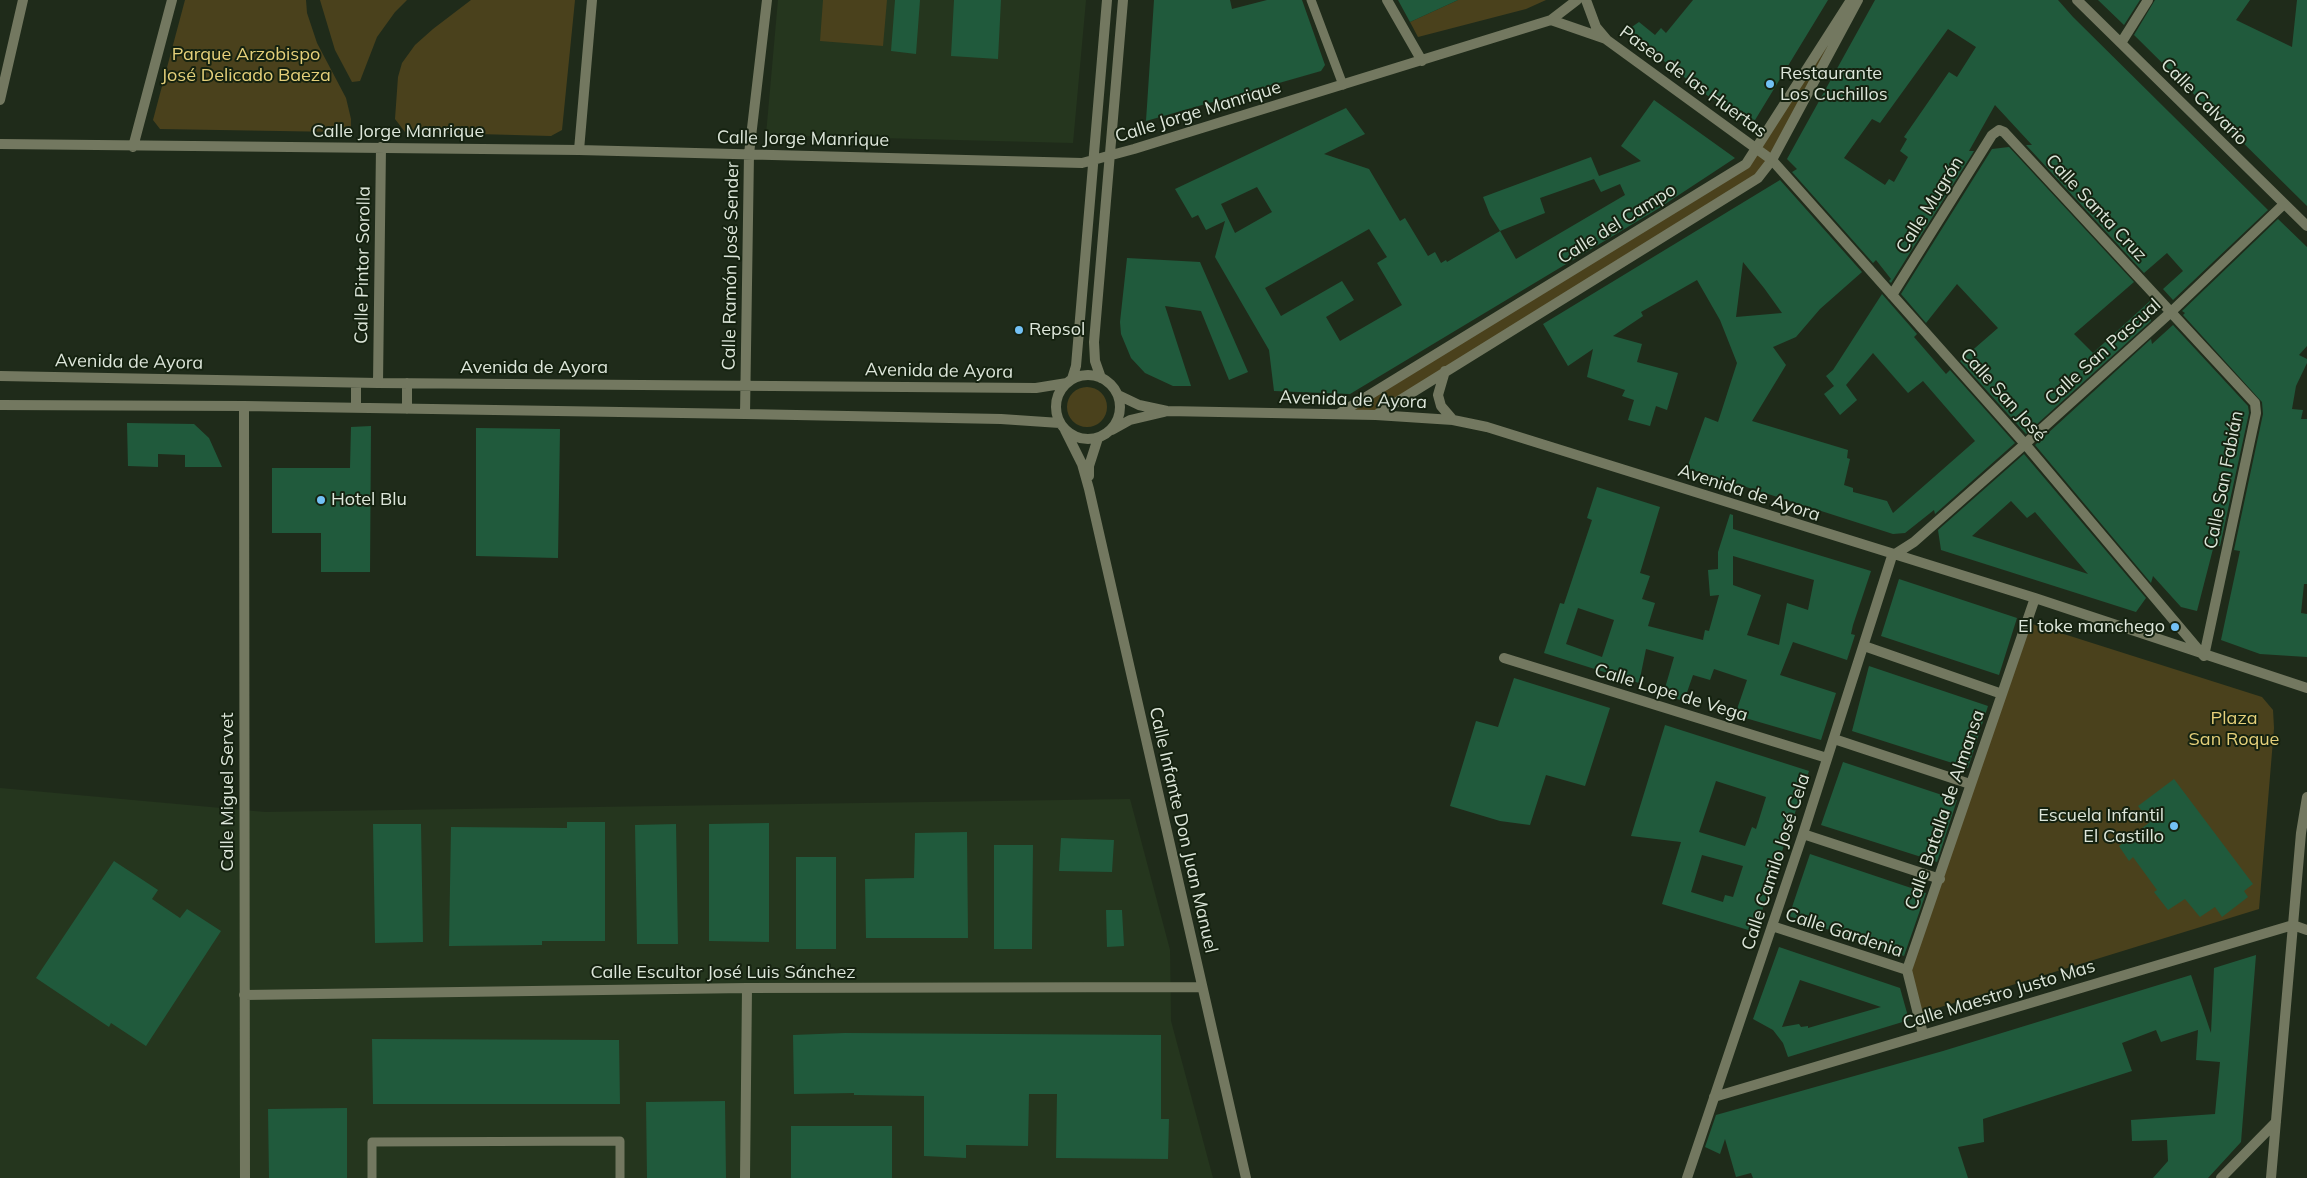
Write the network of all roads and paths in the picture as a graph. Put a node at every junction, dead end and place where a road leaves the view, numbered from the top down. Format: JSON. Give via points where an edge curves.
{"nodes":[{"id":1,"x":23,"y":0,"type":"edge"},
{"id":2,"x":172,"y":0,"type":"edge"},
{"id":3,"x":592,"y":0,"type":"edge"},
{"id":4,"x":766,"y":0,"type":"edge"},
{"id":5,"x":1107,"y":0,"type":"edge"},
{"id":6,"x":1123,"y":0,"type":"edge"},
{"id":7,"x":1311,"y":0,"type":"edge"},
{"id":8,"x":1387,"y":0,"type":"edge"},
{"id":9,"x":1577,"y":0,"type":"edge"},
{"id":10,"x":1586,"y":0,"type":"edge"},
{"id":11,"x":1851,"y":0,"type":"edge"},
{"id":12,"x":1858,"y":0,"type":"edge"},
{"id":13,"x":2077,"y":0,"type":"edge"},
{"id":14,"x":2148,"y":0,"type":"edge"},
{"id":15,"x":1551,"y":20,"type":"junction"},
{"id":16,"x":1607,"y":40,"type":"junction"},
{"id":17,"x":2121,"y":43,"type":"junction"},
{"id":18,"x":1422,"y":61,"type":"junction"},
{"id":19,"x":1342,"y":85,"type":"junction"},
{"id":20,"x":0,"y":100,"type":"edge"},
{"id":21,"x":1995,"y":131,"type":"joint"},
{"id":22,"x":0,"y":144,"type":"edge"},
{"id":23,"x":133,"y":147,"type":"junction"},
{"id":24,"x":381,"y":148,"type":"junction"},
{"id":25,"x":578,"y":150,"type":"junction"},
{"id":26,"x":1757,"y":150,"type":"junction"},
{"id":27,"x":749,"y":154,"type":"junction"},
{"id":28,"x":1109,"y":156,"type":"junction"},
{"id":29,"x":1772,"y":160,"type":"junction"},
{"id":30,"x":1093,"y":161,"type":"junction"},
{"id":31,"x":2284,"y":204,"type":"junction"},
{"id":32,"x":2307,"y":226,"type":"edge"},
{"id":33,"x":1892,"y":295,"type":"junction"},
{"id":34,"x":2170,"y":312,"type":"junction"},
{"id":35,"x":1445,"y":371,"type":"junction"},
{"id":36,"x":0,"y":376,"type":"edge"},
{"id":37,"x":1101,"y":378,"type":"junction"},
{"id":38,"x":1070,"y":381,"type":"junction"},
{"id":39,"x":356,"y":382,"type":"junction"},
{"id":40,"x":378,"y":383,"type":"junction"},
{"id":41,"x":407,"y":383,"type":"junction"},
{"id":42,"x":745,"y":385,"type":"junction"},
{"id":43,"x":1118,"y":395,"type":"junction"},
{"id":44,"x":0,"y":405,"type":"edge"},
{"id":45,"x":244,"y":406,"type":"junction"},
{"id":46,"x":356,"y":408,"type":"junction"},
{"id":47,"x":407,"y":409,"type":"junction"},
{"id":48,"x":1167,"y":412,"type":"junction"},
{"id":49,"x":745,"y":414,"type":"junction"},
{"id":50,"x":1340,"y":414,"type":"junction"},
{"id":51,"x":1376,"y":415,"type":"junction"},
{"id":52,"x":1453,"y":420,"type":"junction"},
{"id":53,"x":1062,"y":427,"type":"junction"},
{"id":54,"x":1110,"y":431,"type":"junction"},
{"id":55,"x":1098,"y":438,"type":"junction"},
{"id":56,"x":2025,"y":444,"type":"junction"},
{"id":57,"x":1089,"y":489,"type":"junction"},
{"id":58,"x":1892,"y":556,"type":"junction"},
{"id":59,"x":2034,"y":598,"type":"junction"},
{"id":60,"x":1864,"y":646,"type":"junction"},
{"id":61,"x":2204,"y":656,"type":"junction"},
{"id":62,"x":1504,"y":658,"type":"dead end"},
{"id":63,"x":2307,"y":688,"type":"edge"},
{"id":64,"x":2002,"y":694,"type":"junction"},
{"id":65,"x":1834,"y":739,"type":"junction"},
{"id":66,"x":1828,"y":758,"type":"junction"},
{"id":67,"x":1970,"y":784,"type":"junction"},
{"id":68,"x":2307,"y":796,"type":"edge"},
{"id":69,"x":1803,"y":834,"type":"junction"},
{"id":70,"x":1940,"y":879,"type":"junction"},
{"id":71,"x":2293,"y":925,"type":"junction"},
{"id":72,"x":1772,"y":926,"type":"junction"},
{"id":73,"x":2307,"y":930,"type":"edge"},
{"id":74,"x":1907,"y":970,"type":"junction"},
{"id":75,"x":1201,"y":987,"type":"junction"},
{"id":76,"x":747,"y":988,"type":"junction"},
{"id":77,"x":244,"y":995,"type":"junction"},
{"id":78,"x":1924,"y":1034,"type":"junction"},
{"id":79,"x":1714,"y":1097,"type":"junction"},
{"id":80,"x":2276,"y":1122,"type":"junction"},
{"id":81,"x":246,"y":1178,"type":"edge"},
{"id":82,"x":372,"y":1178,"type":"edge"},
{"id":83,"x":620,"y":1178,"type":"edge"},
{"id":84,"x":745,"y":1178,"type":"edge"},
{"id":85,"x":1246,"y":1178,"type":"edge"},
{"id":86,"x":1687,"y":1178,"type":"edge"},
{"id":87,"x":2221,"y":1178,"type":"edge"},
{"id":88,"x":2271,"y":1178,"type":"edge"}],
"edges":[{"from":1,"to":20,"type":"street"},
{"from":2,"to":23,"type":"street"},
{"from":3,"to":25,"type":"street"},
{"from":4,"to":27,"type":"street","name":"Calle Ramón José Sender"},
{"from":5,"to":30,"type":"street"},
{"from":6,"to":28,"type":"street"},
{"from":7,"to":19,"type":"lane"},
{"from":8,"to":18,"type":"street"},
{"from":9,"to":15,"type":"street","name":"Calle Jorge Manrique"},
{"from":10,"to":16,"type":"street","name":"Paseo de las Huertas","via":[[1596,27]]},
{"from":11,"to":26,"type":"street","name":"Calle del Campo"},
{"from":12,"to":29,"type":"street","name":"Calle del Campo"},
{"from":13,"to":17,"type":"street","name":"Calle Calvario"},
{"from":14,"to":17,"type":"street"},
{"from":15,"to":16,"type":"street"},
{"from":15,"to":18,"type":"street","name":"Calle Jorge Manrique"},
{"from":16,"to":26,"type":"street","name":"Paseo de las Huertas"},
{"from":17,"to":31,"type":"street","name":"Calle Calvario"},
{"from":18,"to":19,"type":"street","name":"Calle Jorge Manrique"},
{"from":19,"to":28,"type":"street","name":"Calle Jorge Manrique"},
{"from":21,"to":33,"type":"street","name":"Calle Mugrón"},
{"from":21,"to":34,"type":"street","name":"Calle Santa Cruz","via":[[2004,132]]},
{"from":22,"to":23,"type":"street","name":"Calle Jorge Manrique"},
{"from":23,"to":24,"type":"street","name":"Calle Jorge Manrique"},
{"from":24,"to":25,"type":"street","name":"Calle Jorge Manrique"},
{"from":24,"to":40,"type":"street","name":"Calle Pintor Sorolla"},
{"from":25,"to":27,"type":"street","name":"Calle Jorge Manrique"},
{"from":26,"to":29,"type":"street","name":"Paseo de las Huertas"},
{"from":26,"to":50,"type":"street","name":"Calle del Campo","via":[[1746,164]]},
{"from":27,"to":30,"type":"street","name":"Calle Jorge Manrique"},
{"from":27,"to":42,"type":"street","name":"Calle Ramón José Sender"},
{"from":28,"to":30,"type":"street","name":"Calle Jorge Manrique"},
{"from":28,"to":37,"type":"street","via":[[1094,342],[1095,362]]},
{"from":29,"to":33,"type":"street","name":"Calle San José"},
{"from":29,"to":35,"type":"street","name":"Calle del Campo","via":[[1758,178]]},
{"from":30,"to":38,"type":"street","via":[[1076,366]]},
{"from":31,"to":32,"type":"street","name":"Calle Calvario"},
{"from":31,"to":34,"type":"street","name":"Calle San Pascual"},
{"from":33,"to":56,"type":"street","name":"Calle San José"},
{"from":34,"to":56,"type":"street","name":"Calle San Pascual"},
{"from":34,"to":61,"type":"street","name":"Calle San Fabián","via":[[2256,408]]},
{"from":35,"to":51,"type":"street","name":"Calle del Campo"},
{"from":35,"to":52,"type":"street","via":[[1438,395],[1441,406]]},
{"from":36,"to":39,"type":"street","name":"Avenida de Ayora"},
{"from":37,"to":38,"type":"street","via":[[1090,375]]},
{"from":37,"to":43,"type":"street"},
{"from":38,"to":42,"type":"street","name":"Avenida de Ayora","via":[[1036,388]]},
{"from":38,"to":53,"type":"street","via":[[1057,400],[1056,409]]},
{"from":39,"to":40,"type":"street","name":"Avenida de Ayora"},
{"from":39,"to":46,"type":"street"},
{"from":40,"to":41,"type":"street","name":"Avenida de Ayora"},
{"from":41,"to":42,"type":"street","name":"Avenida de Ayora"},
{"from":41,"to":47,"type":"street"},
{"from":42,"to":49,"type":"street","name":"Calle Ramón José Sender"},
{"from":43,"to":48,"type":"street","name":"Avenida de Ayora","via":[[1139,405]]},
{"from":43,"to":54,"type":"street","via":[[1120,415]]},
{"from":44,"to":45,"type":"street"},
{"from":45,"to":46,"type":"street"},
{"from":45,"to":77,"type":"street","name":"Calle Miguel Servet"},
{"from":46,"to":47,"type":"street"},
{"from":47,"to":49,"type":"street"},
{"from":48,"to":50,"type":"street","name":"Avenida de Ayora"},
{"from":48,"to":54,"type":"street","name":"Avenida de Ayora","via":[[1130,420]]},
{"from":49,"to":53,"type":"street","via":[[1001,419]]},
{"from":50,"to":51,"type":"street","name":"Avenida de Ayora"},
{"from":51,"to":52,"type":"street","name":"Avenida de Ayora"},
{"from":52,"to":58,"type":"street","name":"Avenida de Ayora","via":[[1521,437]]},
{"from":53,"to":55,"type":"street","via":[[1080,439]]},
{"from":53,"to":57,"type":"street","name":"Calle Infante Don Juan Manuel","via":[[1082,464]]},
{"from":54,"to":55,"type":"street"},
{"from":55,"to":57,"type":"street","name":"Calle Infante Don Juan Manuel","via":[[1089,466]]},
{"from":56,"to":58,"type":"street","name":"Calle San Pascual","via":[[1914,542]]},
{"from":56,"to":61,"type":"street","name":"Calle San José"},
{"from":57,"to":75,"type":"street","name":"Calle Infante Don Juan Manuel"},
{"from":58,"to":59,"type":"street","name":"Avenida de Ayora"},
{"from":58,"to":60,"type":"street","name":"Calle Camilo José Cela"},
{"from":59,"to":61,"type":"street","name":"Avenida de Ayora"},
{"from":59,"to":64,"type":"street","name":"Calle Batalla de Almansa"},
{"from":60,"to":64,"type":"street"},
{"from":60,"to":65,"type":"street","name":"Calle Camilo José Cela"},
{"from":61,"to":63,"type":"street","name":"Avenida de Ayora"},
{"from":62,"to":66,"type":"street","name":"Calle Lope de Vega"},
{"from":64,"to":67,"type":"street","name":"Calle Batalla de Almansa"},
{"from":65,"to":66,"type":"street","name":"Calle Camilo José Cela"},
{"from":65,"to":67,"type":"street"},
{"from":66,"to":69,"type":"street","name":"Calle Camilo José Cela"},
{"from":67,"to":70,"type":"street","name":"Calle Batalla de Almansa"},
{"from":68,"to":71,"type":"street"},
{"from":69,"to":70,"type":"street"},
{"from":69,"to":72,"type":"street","name":"Calle Camilo José Cela"},
{"from":70,"to":74,"type":"street","name":"Calle Batalla de Almansa"},
{"from":71,"to":73,"type":"street"},
{"from":71,"to":78,"type":"street","name":"Calle Maestro Justo Mas"},
{"from":71,"to":80,"type":"street"},
{"from":72,"to":74,"type":"street","name":"Calle Gardenia"},
{"from":72,"to":79,"type":"street","name":"Calle Camilo José Cela"},
{"from":74,"to":78,"type":"street"},
{"from":75,"to":76,"type":"street","name":"Calle Escultor José Luis Sánchez"},
{"from":75,"to":85,"type":"street","name":"Calle Infante Don Juan Manuel"},
{"from":76,"to":77,"type":"street","name":"Calle Escultor José Luis Sánchez"},
{"from":76,"to":84,"type":"street"},
{"from":77,"to":81,"type":"street","name":"Calle Miguel Servet"},
{"from":78,"to":79,"type":"street","name":"Calle Maestro Justo Mas"},
{"from":79,"to":86,"type":"street","name":"Calle Camilo José Cela"},
{"from":80,"to":87,"type":"street"},
{"from":80,"to":88,"type":"street"},
{"from":82,"to":83,"type":"lane","via":[[372,1142],[620,1141]]}]}
